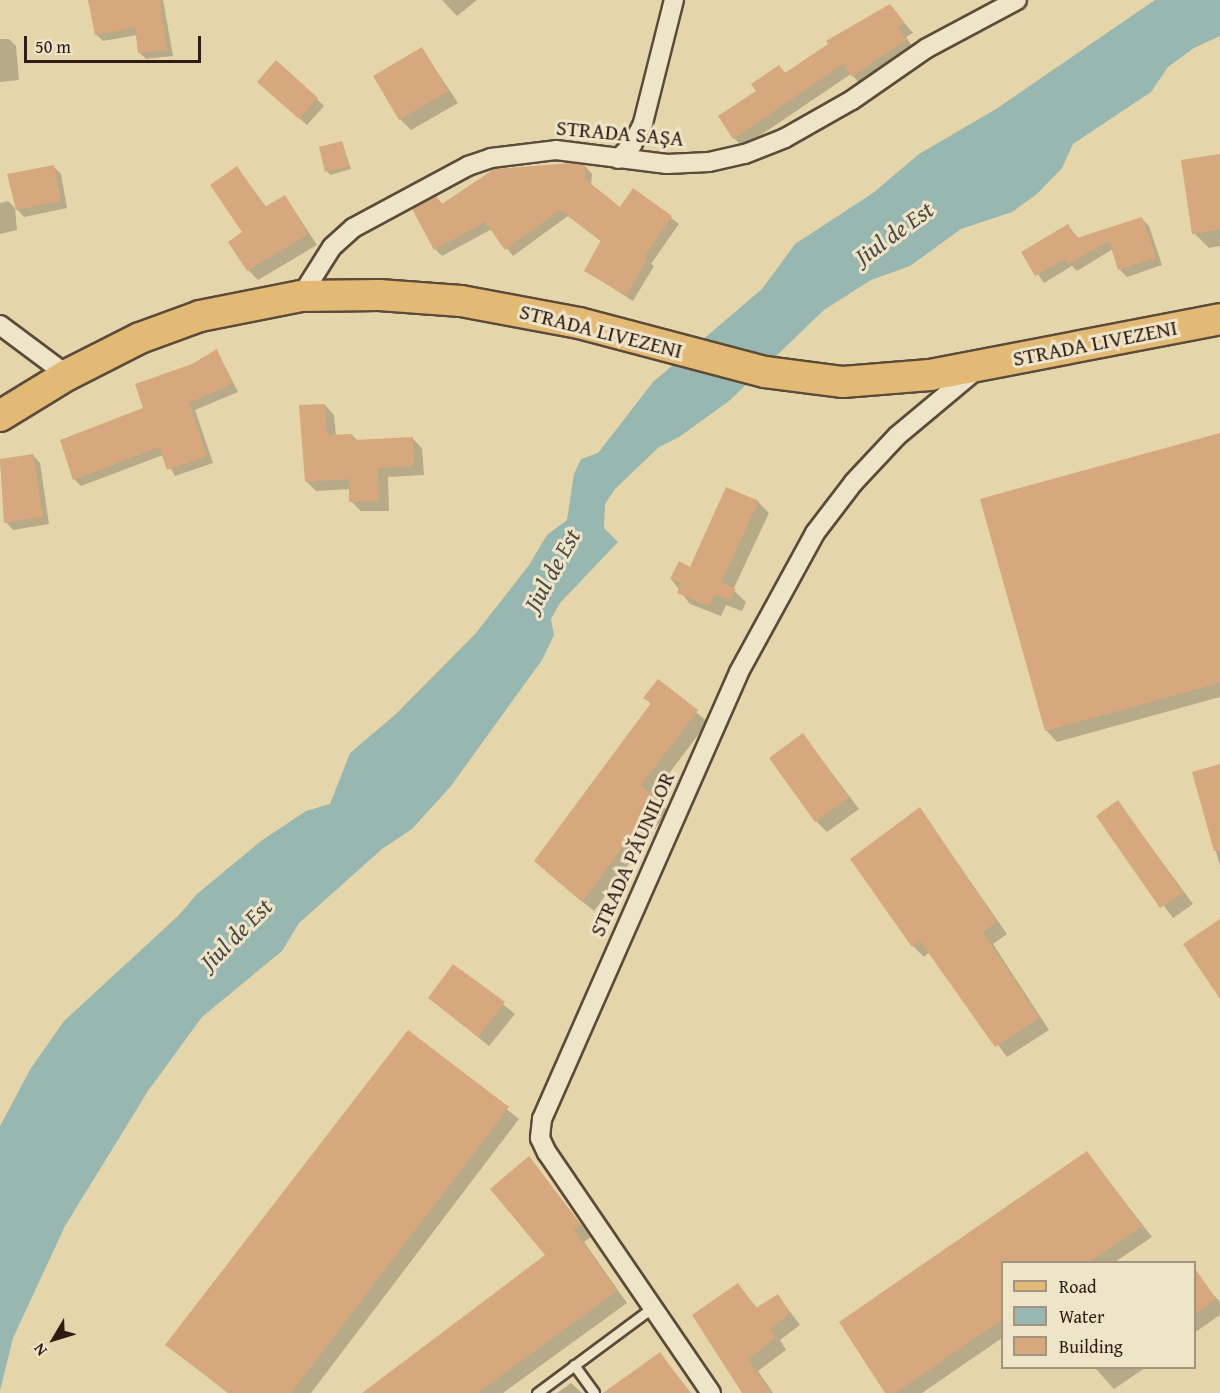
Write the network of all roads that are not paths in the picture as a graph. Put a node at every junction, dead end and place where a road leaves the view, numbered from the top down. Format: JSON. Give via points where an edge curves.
{"nodes":[{"id":1,"x":674,"y":0,"type":"edge"},
{"id":2,"x":1017,"y":0,"type":"edge"},
{"id":3,"x":618,"y":159,"type":"junction"},
{"id":4,"x":300,"y":296,"type":"junction"},
{"id":5,"x":1220,"y":319,"type":"edge"},
{"id":6,"x":0,"y":325,"type":"edge"},
{"id":7,"x":981,"y":366,"type":"junction"},
{"id":8,"x":68,"y":375,"type":"junction"},
{"id":9,"x":0,"y":416,"type":"edge"},
{"id":10,"x":652,"y":1308,"type":"junction"},
{"id":11,"x":574,"y":1365,"type":"junction"},
{"id":12,"x":537,"y":1393,"type":"edge"},
{"id":13,"x":594,"y":1393,"type":"edge"},
{"id":14,"x":711,"y":1393,"type":"edge"}],
"edges":[{"from":1,"to":3,"type":"street","via":[[643,123],[633,145]]},
{"from":2,"to":3,"type":"street","name":"STRADA SAŞA","via":[[927,48],[852,100],[775,142],[709,162],[667,164]]},
{"from":3,"to":4,"type":"street","name":"STRADA SAŞA","via":[[556,150],[502,155],[468,166],[353,228],[332,247]]},
{"from":4,"to":7,"type":"main road","name":"STRADA LIVEZENI","via":[[415,296],[579,323],[795,378],[887,381]]},
{"from":4,"to":8,"type":"main road","name":"STRADA LIVEZENI","via":[[200,316],[140,338]]},
{"from":5,"to":7,"type":"main road","name":"STRADA LIVEZENI"},
{"from":6,"to":8,"type":"street"},
{"from":7,"to":10,"type":"street","name":"STRADA PĂUNILOR","via":[[897,435],[815,533],[739,672],[542,1119],[540,1138],[547,1153]]},
{"from":8,"to":9,"type":"main road","name":"STRADA LIVEZENI"},
{"from":10,"to":11,"type":"lane"},
{"from":10,"to":14,"type":"street","name":"STRADA PĂUNILOR"},
{"from":11,"to":12,"type":"lane"},
{"from":11,"to":13,"type":"lane"}]}
